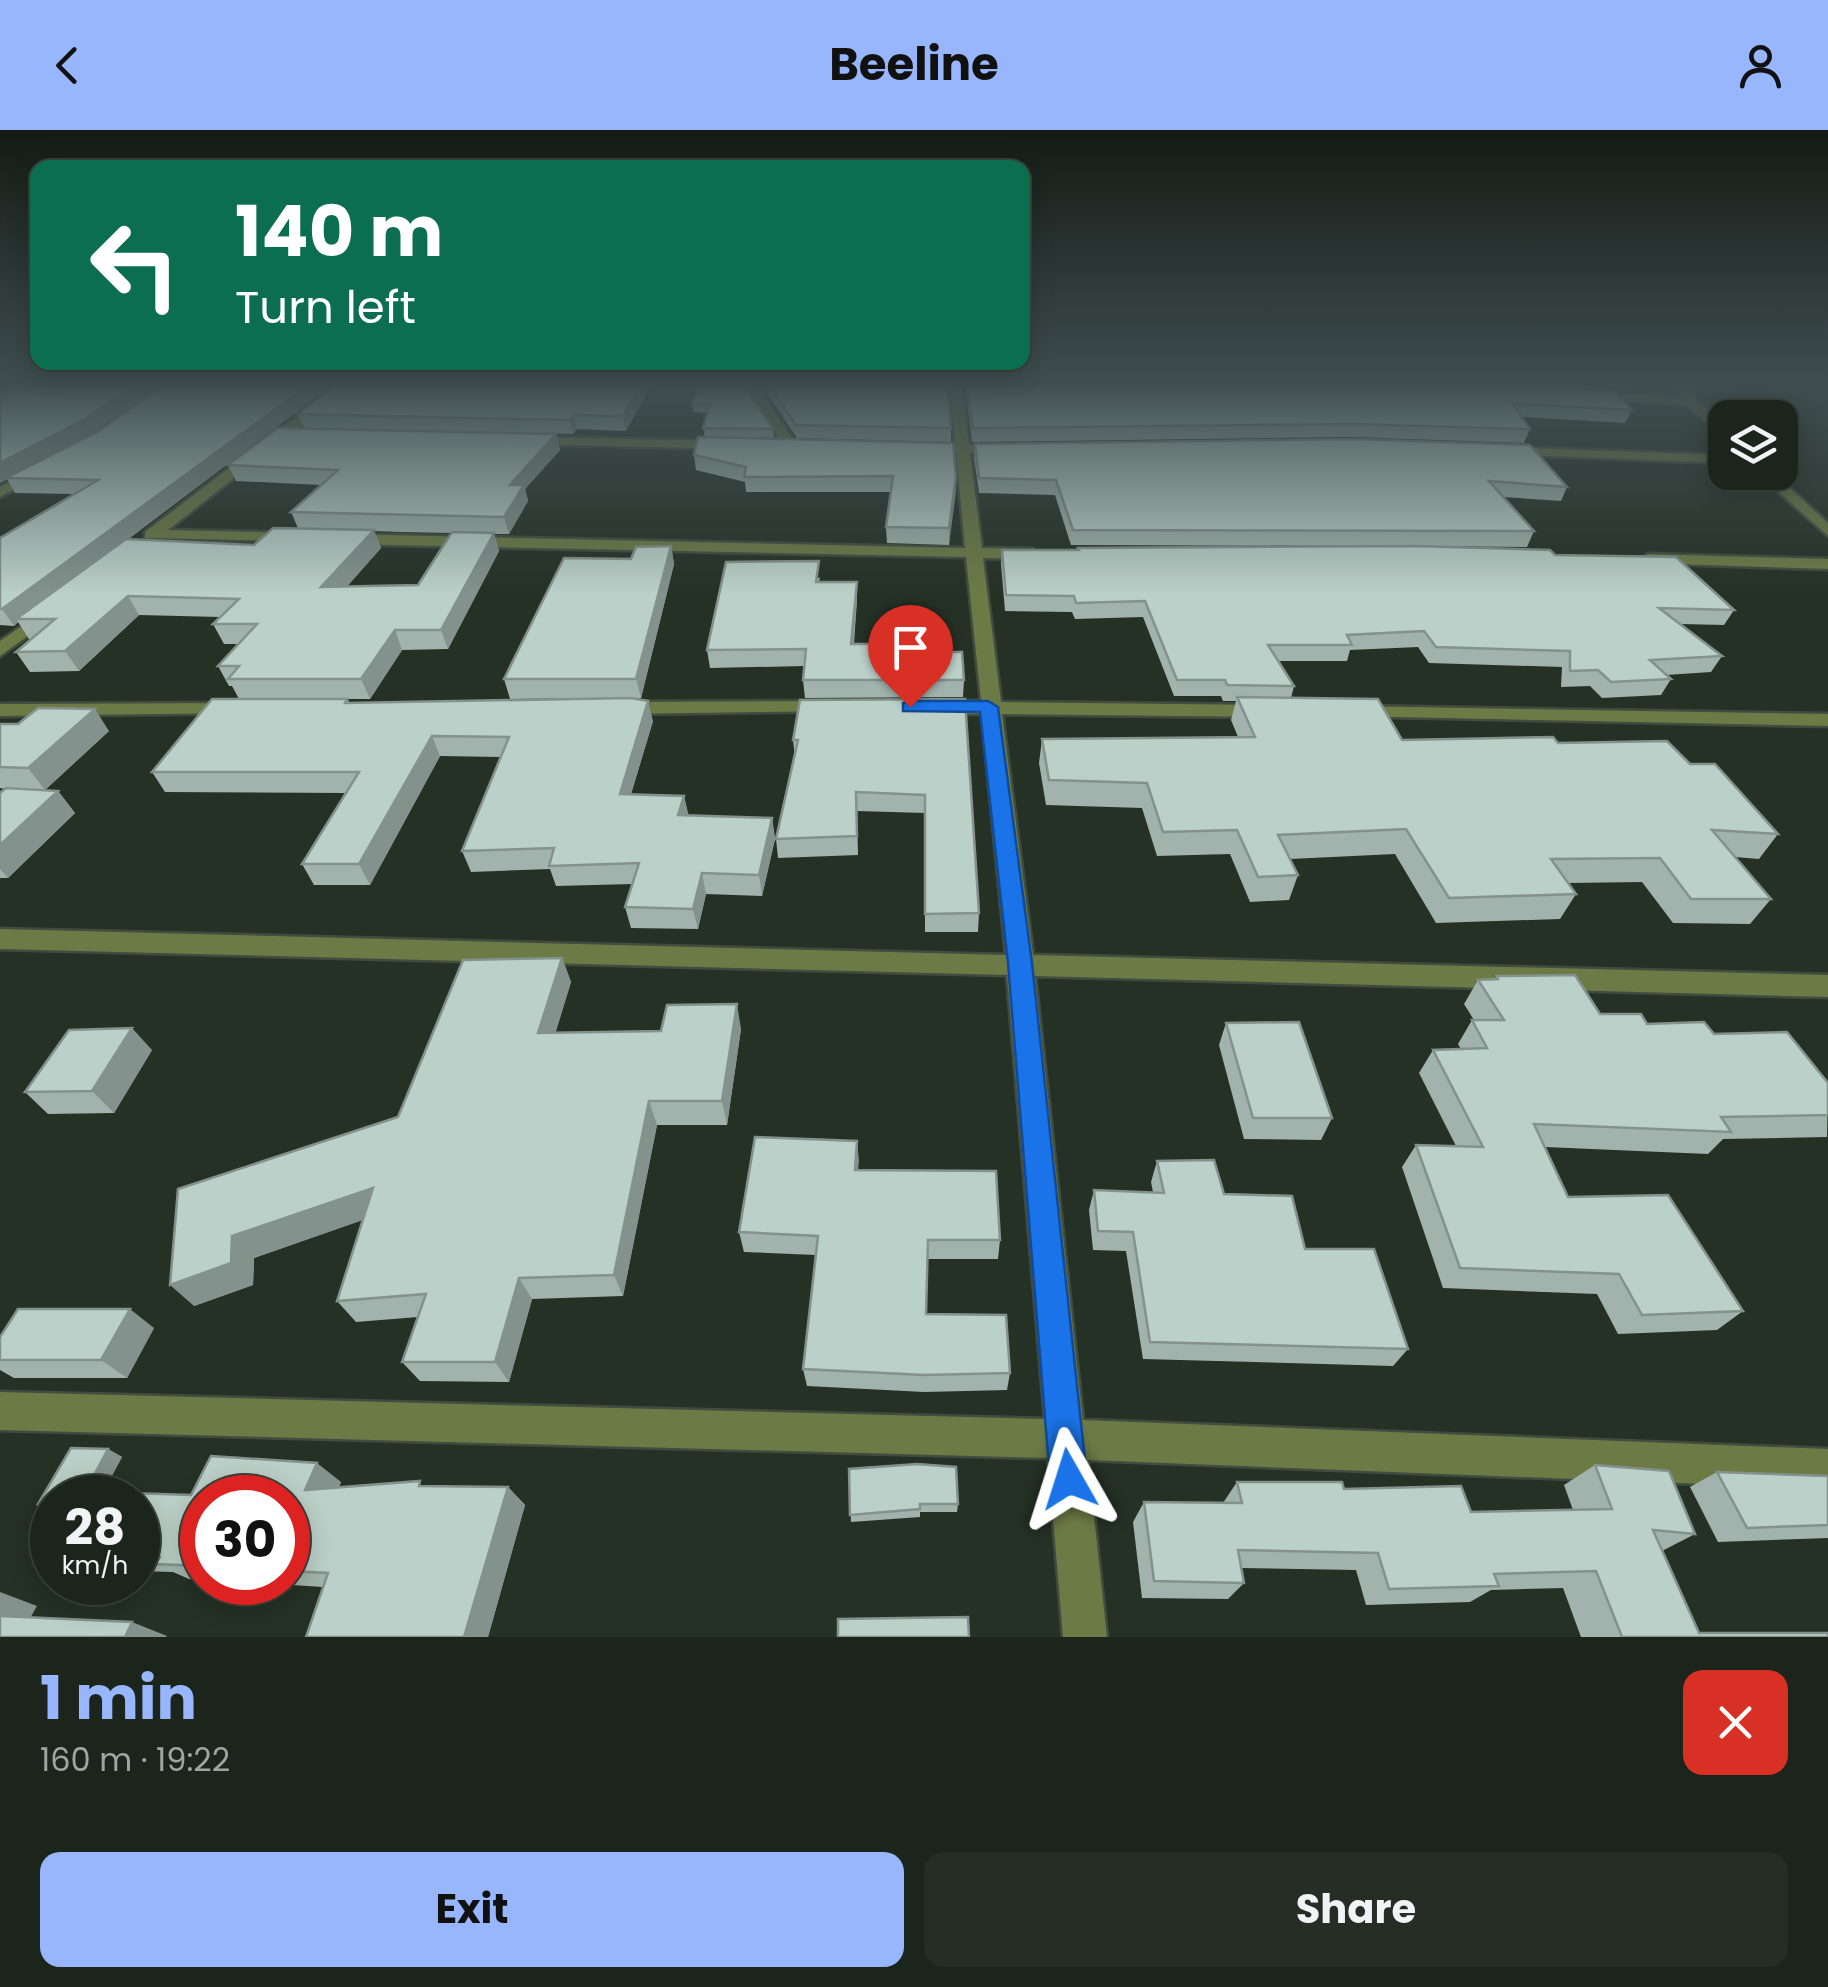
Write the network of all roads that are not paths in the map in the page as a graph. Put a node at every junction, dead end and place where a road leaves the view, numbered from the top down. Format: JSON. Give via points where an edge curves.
{"nodes":[{"id":1,"x":258,"y":453,"type":"edge"},
{"id":2,"x":962,"y":453,"type":"edge"},
{"id":3,"x":1576,"y":453,"type":"edge"},
{"id":4,"x":1708,"y":458,"type":"edge"},
{"id":5,"x":51,"y":466,"type":"edge"},
{"id":6,"x":1782,"y":490,"type":"edge"},
{"id":7,"x":0,"y":493,"type":"edge"},
{"id":8,"x":1828,"y":532,"type":"edge"},
{"id":9,"x":153,"y":534,"type":"junction"},
{"id":10,"x":309,"y":538,"type":"edge"},
{"id":11,"x":328,"y":538,"type":"edge"},
{"id":12,"x":138,"y":546,"type":"edge"},
{"id":13,"x":973,"y":554,"type":"junction"},
{"id":14,"x":1052,"y":554,"type":"edge"},
{"id":15,"x":1630,"y":558,"type":"edge"},
{"id":16,"x":1828,"y":564,"type":"edge"},
{"id":17,"x":61,"y":604,"type":"edge"},
{"id":18,"x":0,"y":650,"type":"edge"},
{"id":19,"x":850,"y":707,"type":"edge"},
{"id":20,"x":910,"y":707,"type":"edge"},
{"id":21,"x":988,"y":707,"type":"junction"},
{"id":22,"x":593,"y":708,"type":"edge"},
{"id":23,"x":257,"y":709,"type":"edge"},
{"id":24,"x":0,"y":710,"type":"edge"},
{"id":25,"x":1288,"y":711,"type":"edge"},
{"id":26,"x":1328,"y":712,"type":"edge"},
{"id":27,"x":1828,"y":720,"type":"edge"},
{"id":28,"x":0,"y":939,"type":"edge"},
{"id":29,"x":1020,"y":963,"type":"junction"},
{"id":30,"x":1828,"y":986,"type":"edge"},
{"id":31,"x":0,"y":1411,"type":"edge"},
{"id":32,"x":1065,"y":1439,"type":"junction"},
{"id":33,"x":1828,"y":1469,"type":"edge"},
{"id":34,"x":1085,"y":1637,"type":"edge"}],
"edges":[{"from":1,"to":9,"type":"street"},
{"from":2,"to":13,"type":"street"},
{"from":3,"to":4,"type":"street"},
{"from":5,"to":7,"type":"street"},
{"from":6,"to":8,"type":"street"},
{"from":9,"to":10,"type":"street"},
{"from":9,"to":12,"type":"street"},
{"from":11,"to":13,"type":"street"},
{"from":13,"to":14,"type":"street"},
{"from":13,"to":21,"type":"street"},
{"from":15,"to":16,"type":"street"},
{"from":17,"to":18,"type":"street"},
{"from":19,"to":22,"type":"street"},
{"from":20,"to":21,"type":"street"},
{"from":21,"to":25,"type":"street"},
{"from":21,"to":29,"type":"street"},
{"from":23,"to":24,"type":"street"},
{"from":26,"to":27,"type":"street"},
{"from":28,"to":29,"type":"street"},
{"from":29,"to":30,"type":"street"},
{"from":29,"to":32,"type":"street"},
{"from":31,"to":32,"type":"street"},
{"from":32,"to":33,"type":"street"},
{"from":32,"to":34,"type":"street"}]}
